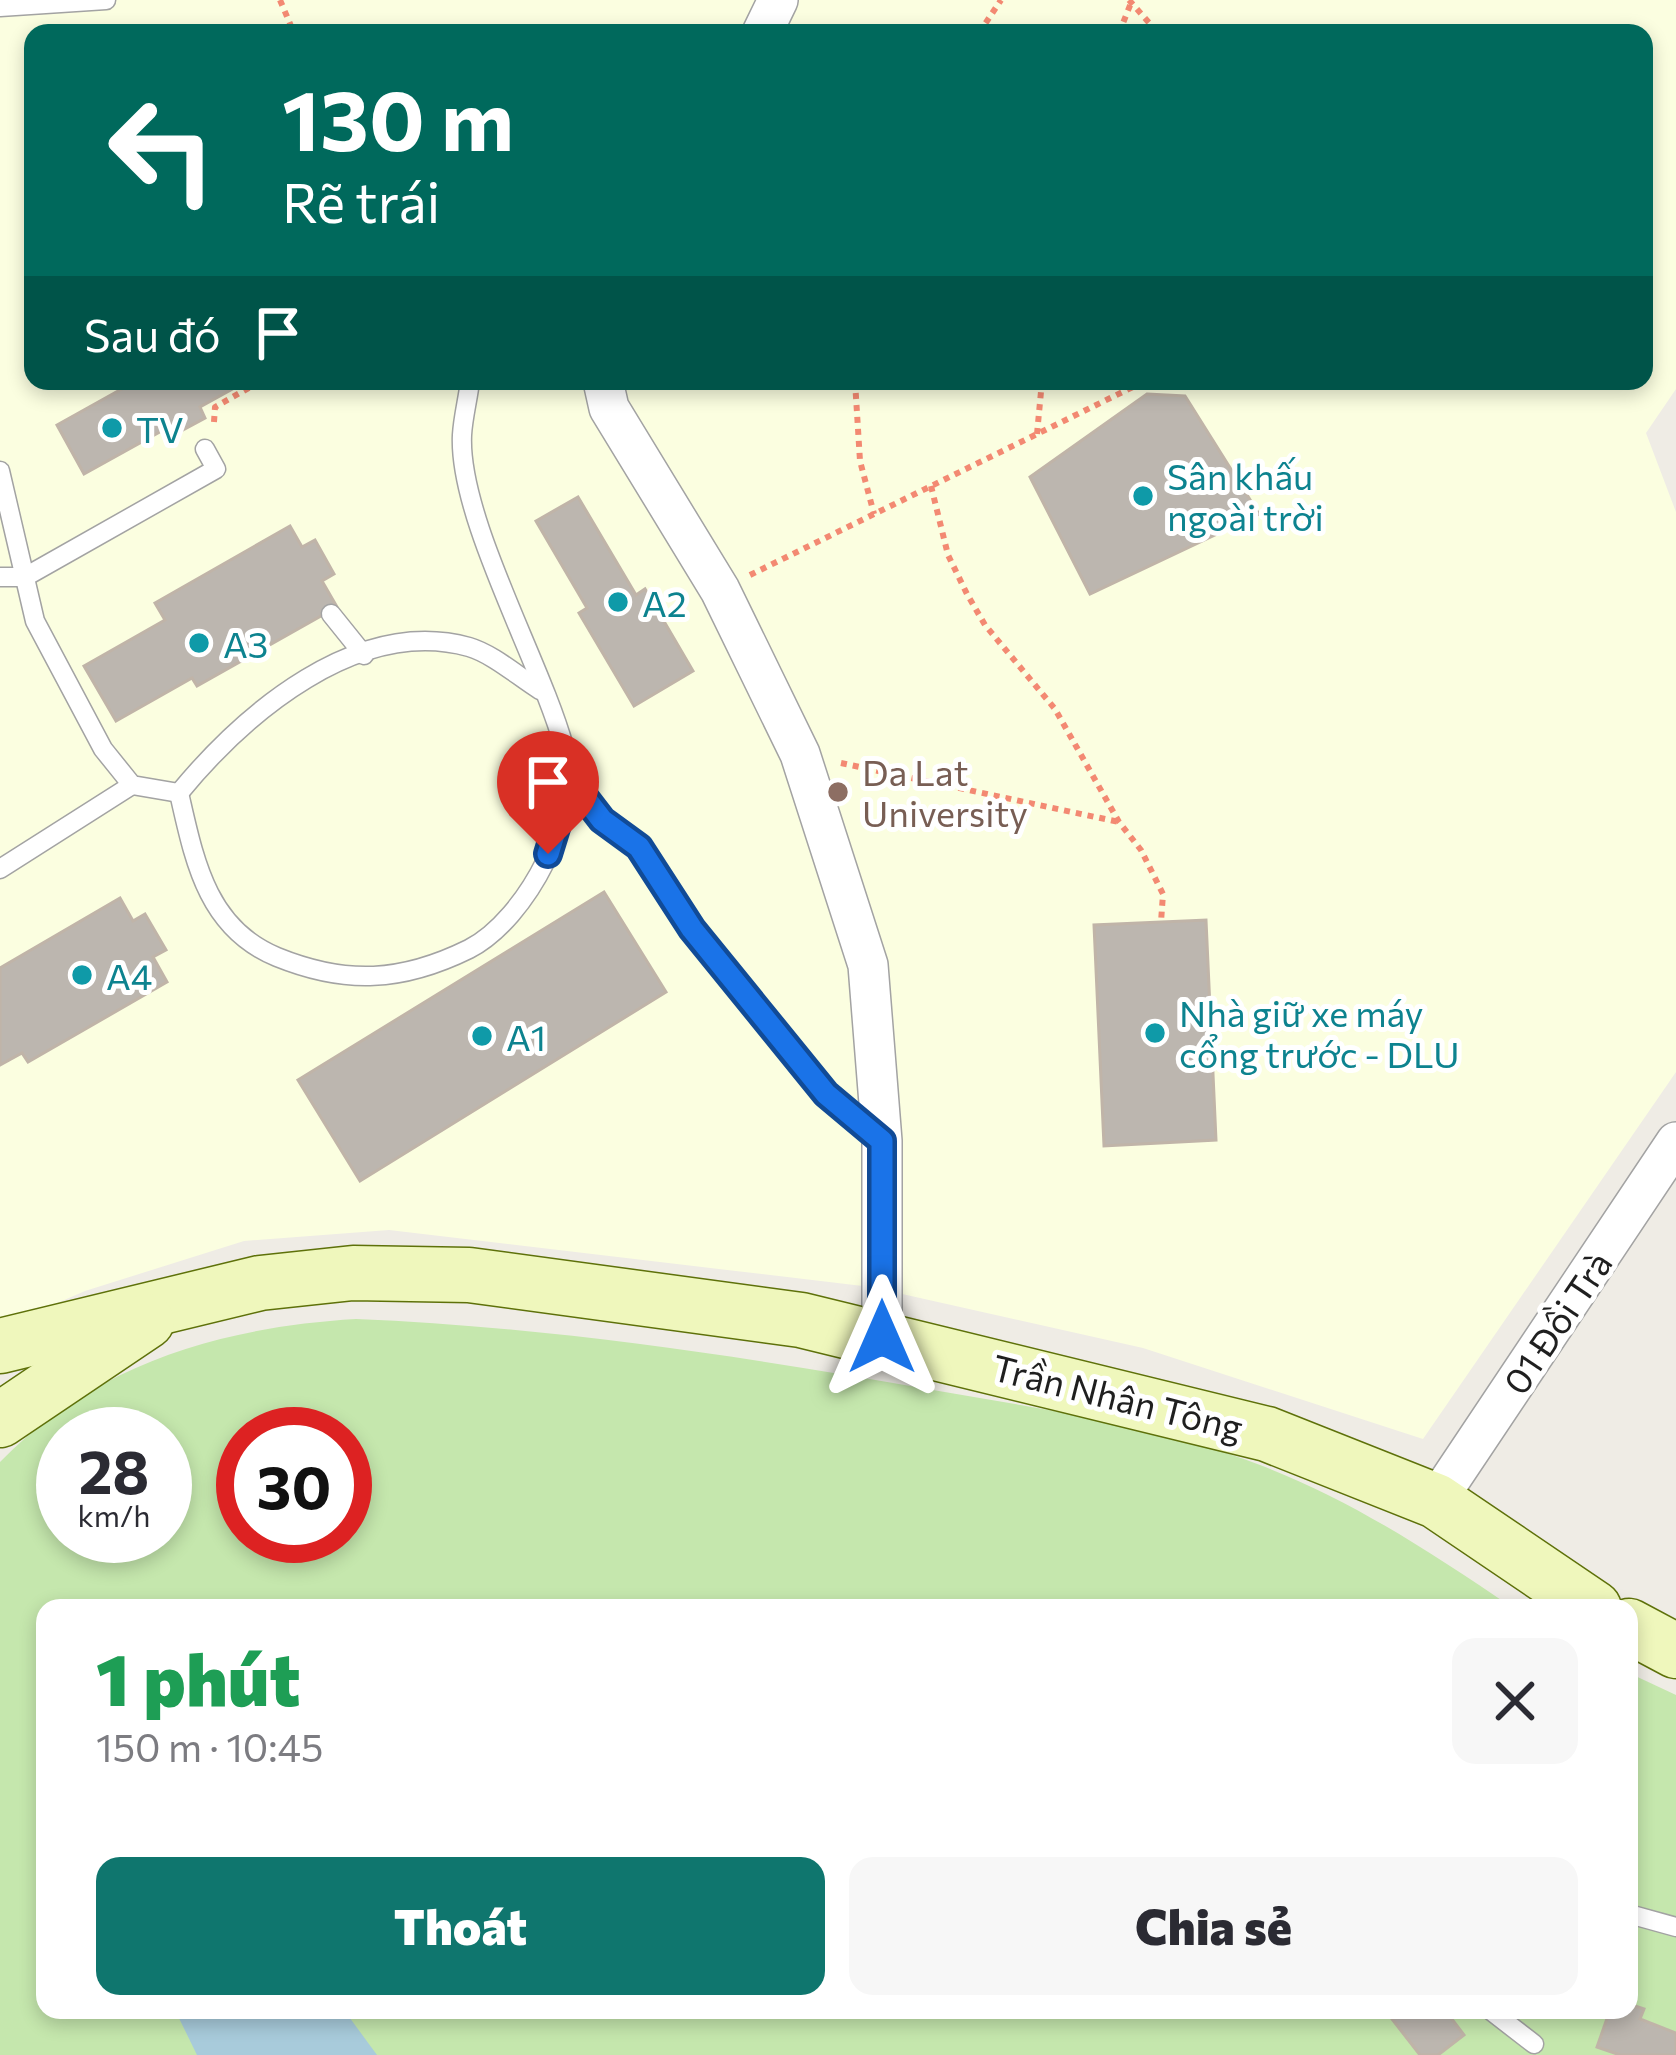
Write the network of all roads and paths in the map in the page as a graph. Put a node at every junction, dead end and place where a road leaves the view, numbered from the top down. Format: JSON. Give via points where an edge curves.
{"nodes":[{"id":1,"x":106,"y":0,"type":"edge"},
{"id":2,"x":1131,"y":1,"type":"edge"},
{"id":3,"x":0,"y":8,"type":"edge"},
{"id":4,"x":1150,"y":24,"type":"edge"},
{"id":5,"x":245,"y":390,"type":"edge"},
{"id":6,"x":469,"y":390,"type":"edge"},
{"id":7,"x":605,"y":390,"type":"edge"},
{"id":8,"x":856,"y":390,"type":"edge"},
{"id":9,"x":1041,"y":390,"type":"edge"},
{"id":10,"x":1127,"y":390,"type":"edge"},
{"id":11,"x":1037,"y":434,"type":"junction"},
{"id":12,"x":205,"y":449,"type":"joint"},
{"id":13,"x":0,"y":471,"type":"edge"},
{"id":14,"x":931,"y":486,"type":"junction"},
{"id":15,"x":874,"y":514,"type":"junction"},
{"id":16,"x":0,"y":577,"type":"edge"},
{"id":17,"x":25,"y":578,"type":"junction"},
{"id":18,"x":720,"y":590,"type":"junction"},
{"id":19,"x":332,"y":614,"type":"dead end"},
{"id":20,"x":364,"y":655,"type":"junction"},
{"id":21,"x":540,"y":690,"type":"junction"},
{"id":22,"x":800,"y":754,"type":"junction"},
{"id":23,"x":565,"y":772,"type":"junction"},
{"id":24,"x":132,"y":785,"type":"junction"},
{"id":25,"x":179,"y":793,"type":"junction"},
{"id":26,"x":1119,"y":822,"type":"junction"},
{"id":27,"x":0,"y":869,"type":"edge"},
{"id":28,"x":1161,"y":922,"type":"dead end"},
{"id":29,"x":882,"y":1141,"type":"junction"},
{"id":30,"x":1676,"y":1142,"type":"edge"},
{"id":31,"x":174,"y":1302,"type":"junction"},
{"id":32,"x":882,"y":1337,"type":"junction"},
{"id":33,"x":0,"y":1346,"type":"edge"},
{"id":34,"x":0,"y":1420,"type":"edge"},
{"id":35,"x":1436,"y":1502,"type":"junction"},
{"id":36,"x":1581,"y":1599,"type":"edge"},
{"id":37,"x":1638,"y":1631,"type":"edge"},
{"id":38,"x":1676,"y":1651,"type":"edge"},
{"id":39,"x":1638,"y":1916,"type":"edge"},
{"id":40,"x":1676,"y":1927,"type":"edge"},
{"id":41,"x":1502,"y":2019,"type":"edge"},
{"id":42,"x":1534,"y":2044,"type":"dead end"}],
"edges":[{"from":1,"to":3,"type":"lane"},
{"from":2,"to":4,"type":"path"},
{"from":5,"to":12,"type":"path","via":[[215,407],[216,421],[195,434]]},
{"from":6,"to":21,"type":"lane","via":[[462,439],[479,524]]},
{"from":7,"to":18,"type":"street","via":[[631,448]]},
{"from":8,"to":15,"type":"path","via":[[860,461]]},
{"from":9,"to":11,"type":"path"},
{"from":10,"to":11,"type":"path"},
{"from":11,"to":14,"type":"path"},
{"from":12,"to":17,"type":"lane","via":[[216,469]]},
{"from":13,"to":17,"type":"lane"},
{"from":14,"to":15,"type":"path"},
{"from":14,"to":26,"type":"path","via":[[967,595],[1055,709]]},
{"from":15,"to":18,"type":"path"},
{"from":16,"to":17,"type":"lane"},
{"from":17,"to":24,"type":"lane","via":[[35,621],[103,748]]},
{"from":18,"to":22,"type":"street"},
{"from":19,"to":20,"type":"lane"},
{"from":20,"to":21,"type":"lane","via":[[410,641],[472,647]]},
{"from":20,"to":25,"type":"lane","via":[[278,695]]},
{"from":21,"to":23,"type":"lane","via":[[566,750]]},
{"from":22,"to":26,"type":"path"},
{"from":22,"to":29,"type":"street","via":[[868,965]]},
{"from":23,"to":25,"type":"lane","via":[[548,854],[522,907],[492,937],[436,965],[379,980],[324,975],[270,954],[226,920],[201,886]]},
{"from":23,"to":29,"type":"lane","via":[[602,820],[639,847],[692,929],[826,1094]]},
{"from":24,"to":25,"type":"lane"},
{"from":24,"to":27,"type":"lane"},
{"from":26,"to":28,"type":"path","via":[[1163,894]]},
{"from":29,"to":32,"type":"street"},
{"from":30,"to":35,"type":"street","name":"01 Đồi Trà"},
{"from":31,"to":32,"type":"main road","name":"Trần Nhân Tông","via":[[353,1273],[469,1275]]},
{"from":31,"to":33,"type":"main road","name":"Trần Nhân Tông"},
{"from":31,"to":34,"type":"main road","name":"Trần Nhân Tông"},
{"from":32,"to":35,"type":"main road","name":"Trần Nhân Tông","via":[[1267,1434]]},
{"from":35,"to":36,"type":"main road","name":"Trần Nhân Tông"},
{"from":37,"to":38,"type":"main road"},
{"from":39,"to":40,"type":"lane"},
{"from":41,"to":42,"type":"lane"}]}
